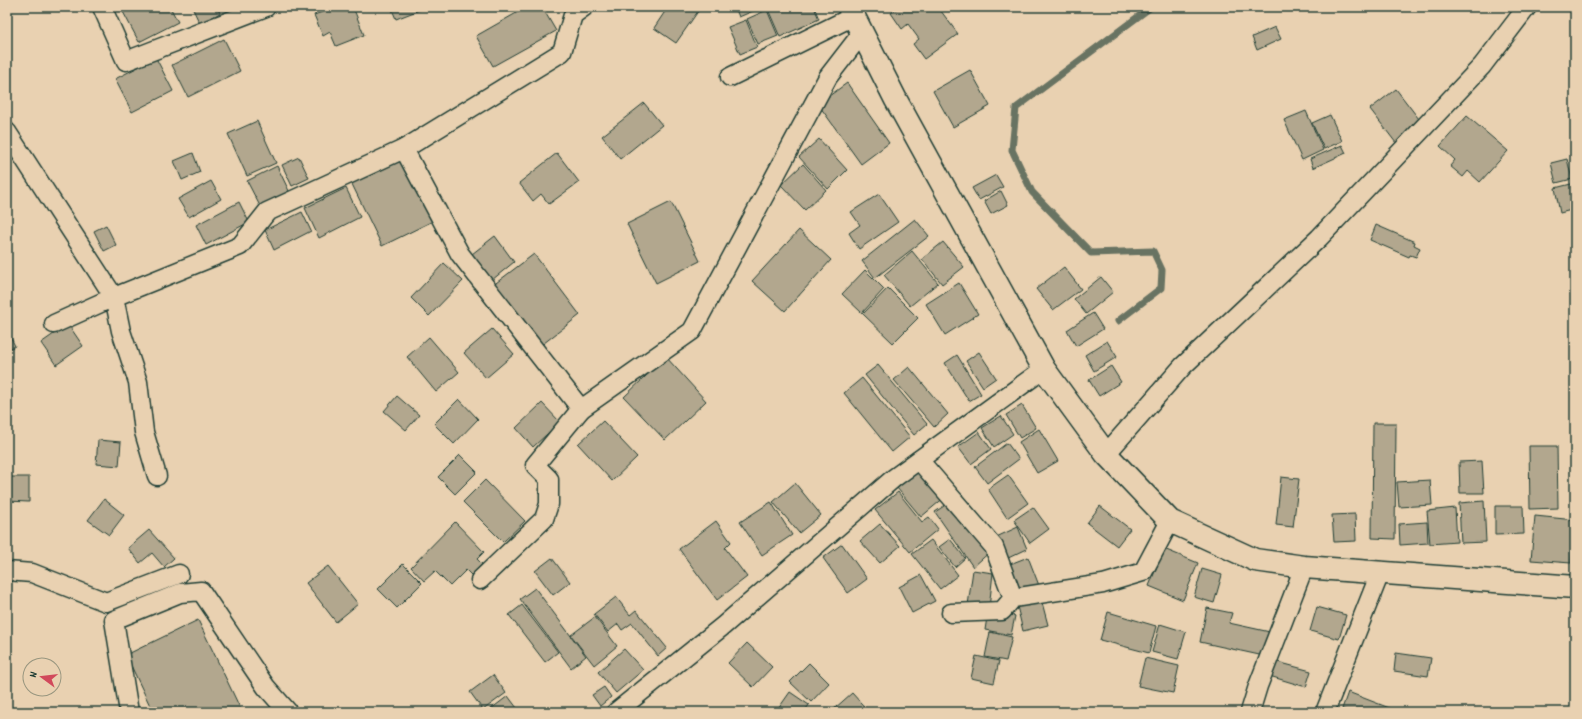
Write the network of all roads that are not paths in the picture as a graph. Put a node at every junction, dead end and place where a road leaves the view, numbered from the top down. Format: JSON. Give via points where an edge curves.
{"nodes":[{"id":1,"x":102,"y":7,"type":"edge"},
{"id":2,"x":266,"y":7,"type":"edge"},
{"id":3,"x":584,"y":7,"type":"edge"},
{"id":4,"x":1527,"y":7,"type":"edge"},
{"id":5,"x":855,"y":19,"type":"edge"},
{"id":6,"x":730,"y":77,"type":"dead end"},
{"id":7,"x":7,"y":132,"type":"edge"},
{"id":8,"x":404,"y":149,"type":"junction"},
{"id":9,"x":114,"y":297,"type":"junction"},
{"id":10,"x":54,"y":324,"type":"dead end"},
{"id":11,"x":1044,"y":369,"type":"junction"},
{"id":12,"x":581,"y":409,"type":"junction"},
{"id":13,"x":1106,"y":454,"type":"junction"},
{"id":14,"x":919,"y":460,"type":"junction"},
{"id":15,"x":157,"y":476,"type":"dead end"},
{"id":16,"x":1170,"y":521,"type":"junction"},
{"id":17,"x":1304,"y":567,"type":"junction"},
{"id":18,"x":7,"y":571,"type":"edge"},
{"id":19,"x":1380,"y":573,"type":"junction"},
{"id":20,"x":179,"y":574,"type":"dead end"},
{"id":21,"x":480,"y":580,"type":"dead end"},
{"id":22,"x":1575,"y":587,"type":"edge"},
{"id":23,"x":1013,"y":598,"type":"junction"},
{"id":24,"x":951,"y":612,"type":"dead end"},
{"id":25,"x":129,"y":712,"type":"edge"},
{"id":26,"x":288,"y":712,"type":"edge"},
{"id":27,"x":616,"y":712,"type":"edge"},
{"id":28,"x":1250,"y":712,"type":"edge"},
{"id":29,"x":1325,"y":712,"type":"edge"}],
"edges":[{"from":1,"to":2,"type":"street","via":[[126,61]]},
{"from":3,"to":8,"type":"street","via":[[573,15],[562,52]]},
{"from":4,"to":13,"type":"street","via":[[1482,66],[1319,238],[1183,366]]},
{"from":5,"to":6,"type":"street"},
{"from":5,"to":11,"type":"main road","via":[[896,100]]},
{"from":5,"to":12,"type":"street","via":[[828,77],[692,331]]},
{"from":7,"to":9,"type":"street"},
{"from":8,"to":9,"type":"street","via":[[267,212],[240,246]]},
{"from":8,"to":12,"type":"street","via":[[460,254]]},
{"from":9,"to":10,"type":"street"},
{"from":9,"to":15,"type":"street","via":[[121,331],[138,382],[144,432]]},
{"from":11,"to":13,"type":"main road"},
{"from":11,"to":14,"type":"street"},
{"from":12,"to":21,"type":"street","via":[[535,465],[549,479],[549,504],[544,520]]},
{"from":13,"to":16,"type":"main road"},
{"from":14,"to":23,"type":"street","via":[[994,547]]},
{"from":14,"to":27,"type":"street","via":[[894,478],[723,626]]},
{"from":16,"to":17,"type":"main road","via":[[1255,560]]},
{"from":16,"to":23,"type":"street","via":[[1142,572],[1103,584]]},
{"from":17,"to":19,"type":"main road"},
{"from":17,"to":28,"type":"street"},
{"from":18,"to":20,"type":"street","via":[[32,573],[106,602]]},
{"from":19,"to":22,"type":"main road"},
{"from":19,"to":29,"type":"street"},
{"from":23,"to":24,"type":"street","via":[[1002,610]]},
{"from":25,"to":26,"type":"street","via":[[114,620],[180,593],[201,591],[266,687]]}]}
